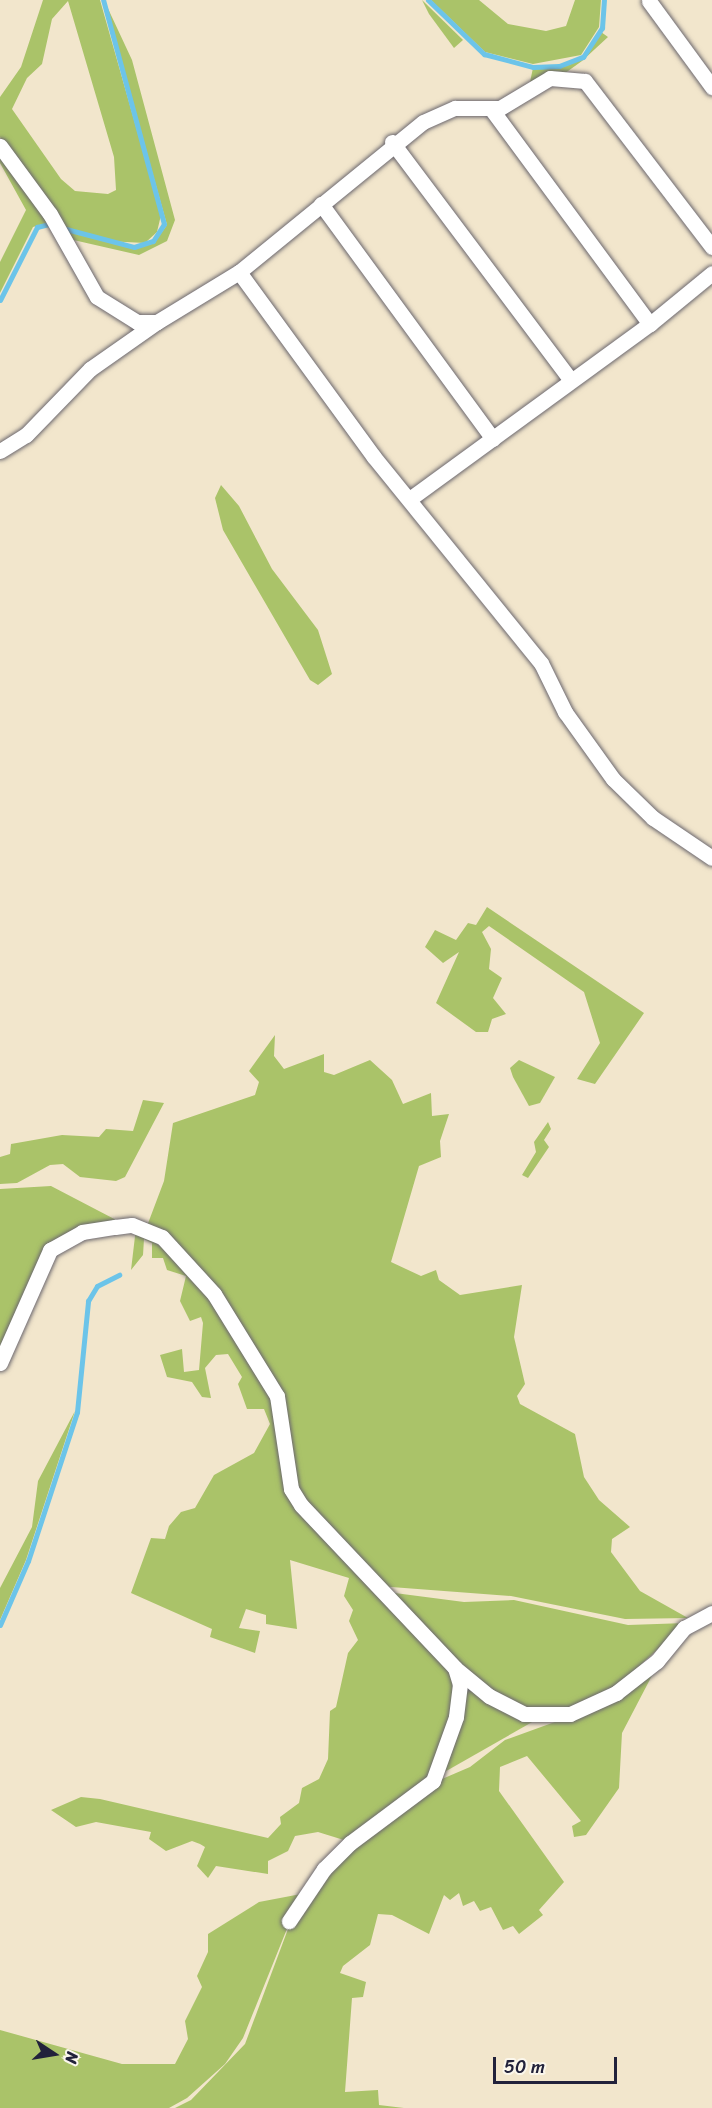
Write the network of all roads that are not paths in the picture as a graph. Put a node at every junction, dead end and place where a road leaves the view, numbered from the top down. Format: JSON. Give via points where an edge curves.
{"nodes":[{"id":1,"x":649,"y":1,"type":"edge"},
{"id":2,"x":712,"y":87,"type":"edge"},
{"id":3,"x":492,"y":110,"type":"junction"},
{"id":4,"x":392,"y":142,"type":"junction"},
{"id":5,"x":0,"y":146,"type":"edge"},
{"id":6,"x":321,"y":204,"type":"junction"},
{"id":7,"x":712,"y":247,"type":"edge"},
{"id":8,"x":239,"y":272,"type":"junction"},
{"id":9,"x":712,"y":273,"type":"edge"},
{"id":10,"x":157,"y":322,"type":"junction"},
{"id":11,"x":650,"y":324,"type":"junction"},
{"id":12,"x":570,"y":379,"type":"junction"},
{"id":13,"x":493,"y":439,"type":"junction"},
{"id":14,"x":0,"y":452,"type":"edge"},
{"id":15,"x":411,"y":498,"type":"junction"},
{"id":16,"x":712,"y":858,"type":"edge"},
{"id":17,"x":0,"y":1363,"type":"edge"},
{"id":18,"x":712,"y":1613,"type":"edge"},
{"id":19,"x":456,"y":1668,"type":"junction"},
{"id":20,"x":289,"y":1921,"type":"dead end"}],
"edges":[{"from":1,"to":2,"type":"street"},
{"from":3,"to":4,"type":"street","via":[[474,106],[440,112]]},
{"from":3,"to":7,"type":"street","via":[[539,80],[585,81]]},
{"from":3,"to":11,"type":"street"},
{"from":4,"to":6,"type":"street"},
{"from":4,"to":12,"type":"street"},
{"from":5,"to":10,"type":"street","via":[[50,214],[97,297],[126,319]]},
{"from":6,"to":8,"type":"street"},
{"from":6,"to":13,"type":"street"},
{"from":8,"to":10,"type":"street"},
{"from":8,"to":15,"type":"street","via":[[368,448]]},
{"from":9,"to":11,"type":"street"},
{"from":10,"to":14,"type":"street","via":[[90,369],[26,435]]},
{"from":11,"to":12,"type":"street"},
{"from":12,"to":13,"type":"street"},
{"from":13,"to":15,"type":"street"},
{"from":15,"to":16,"type":"street","via":[[541,663],[565,712],[613,779],[653,818]]},
{"from":17,"to":19,"type":"street","via":[[50,1250],[82,1232],[132,1225],[162,1237],[208,1286],[277,1396],[291,1489],[301,1505]]},
{"from":18,"to":19,"type":"street","via":[[684,1628],[657,1661],[616,1693],[570,1714],[524,1714],[489,1696]]},
{"from":19,"to":20,"type":"street","via":[[460,1684],[456,1717],[433,1781],[350,1843],[324,1869]]}]}
